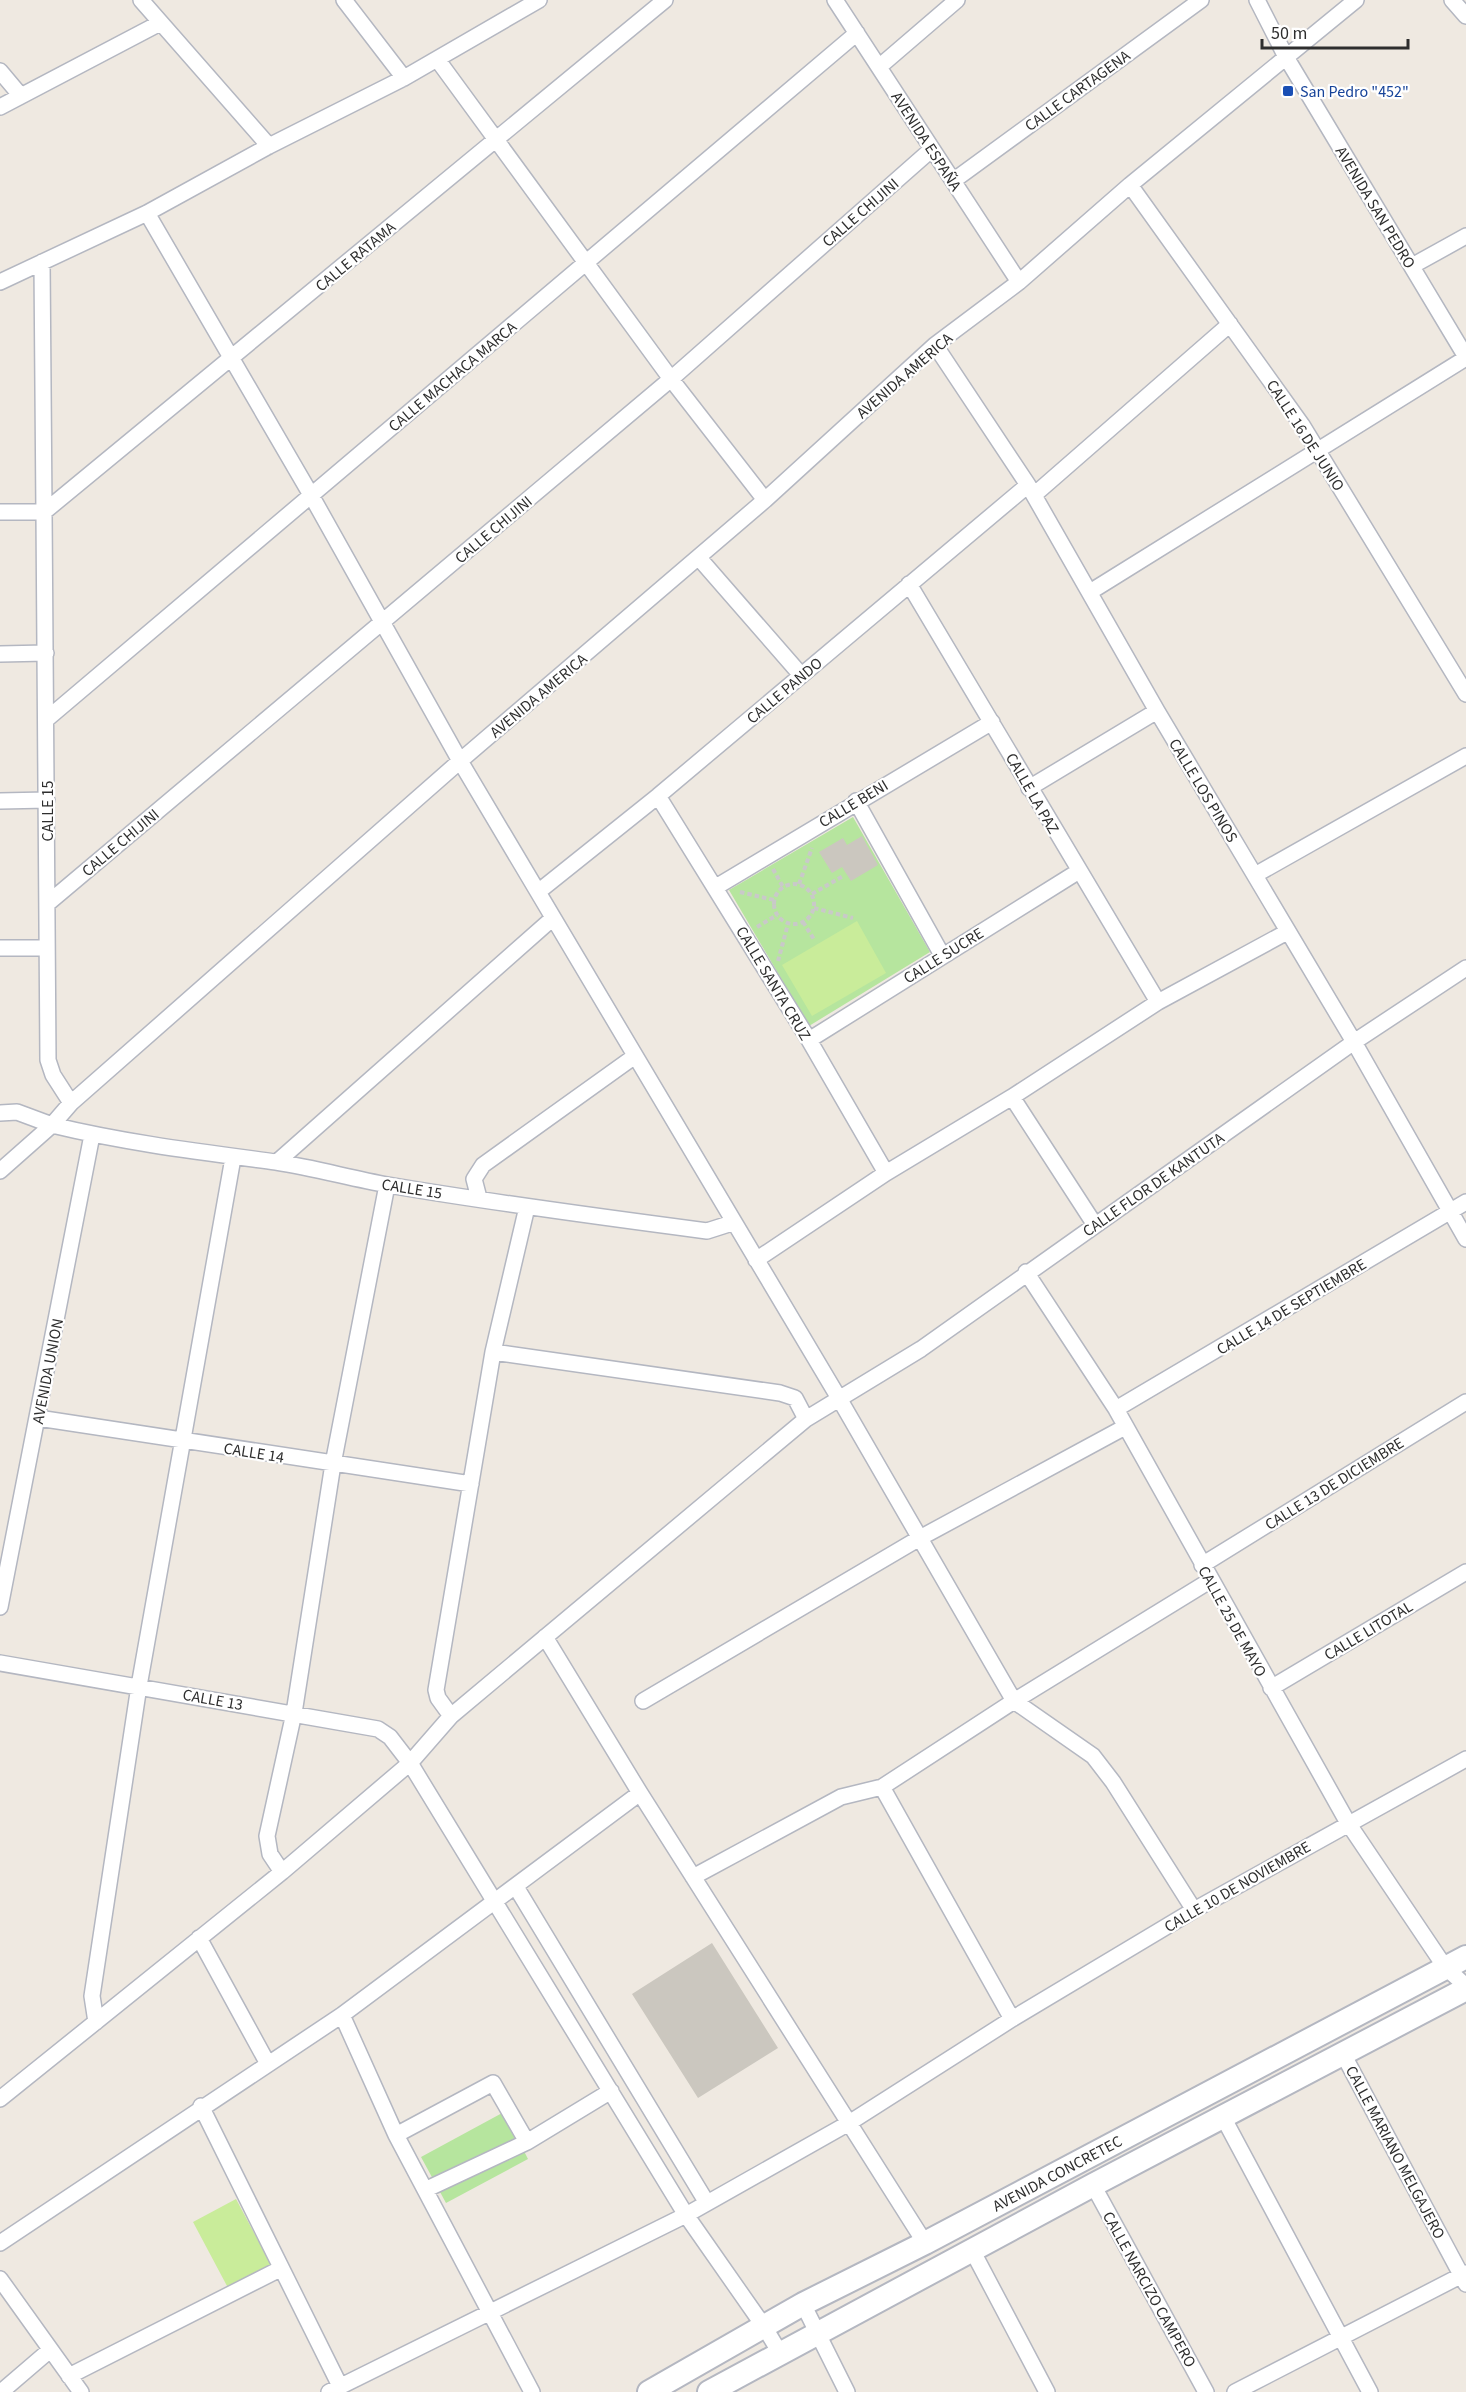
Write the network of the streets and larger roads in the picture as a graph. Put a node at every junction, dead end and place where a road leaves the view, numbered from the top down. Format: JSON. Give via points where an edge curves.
{"nodes":[{"id":1,"x":141,"y":0,"type":"edge"},
{"id":2,"x":344,"y":0,"type":"edge"},
{"id":3,"x":665,"y":0,"type":"edge"},
{"id":4,"x":835,"y":0,"type":"edge"},
{"id":5,"x":957,"y":0,"type":"edge"},
{"id":6,"x":1201,"y":0,"type":"edge"},
{"id":7,"x":1257,"y":0,"type":"edge"},
{"id":8,"x":1356,"y":0,"type":"edge"},
{"id":9,"x":1452,"y":0,"type":"edge"},
{"id":10,"x":535,"y":1,"type":"edge"},
{"id":11,"x":1466,"y":16,"type":"edge"},
{"id":12,"x":160,"y":23,"type":"junction"},
{"id":13,"x":857,"y":33,"type":"junction"},
{"id":14,"x":1286,"y":57,"type":"junction"},
{"id":15,"x":437,"y":59,"type":"junction"},
{"id":16,"x":879,"y":67,"type":"junction"},
{"id":17,"x":0,"y":71,"type":"edge"},
{"id":18,"x":404,"y":78,"type":"junction"},
{"id":19,"x":21,"y":96,"type":"junction"},
{"id":20,"x":0,"y":107,"type":"edge"},
{"id":21,"x":496,"y":140,"type":"junction"},
{"id":22,"x":269,"y":146,"type":"junction"},
{"id":23,"x":932,"y":149,"type":"junction"},
{"id":24,"x":953,"y":181,"type":"junction"},
{"id":25,"x":1131,"y":185,"type":"junction"},
{"id":26,"x":147,"y":213,"type":"junction"},
{"id":27,"x":1466,"y":236,"type":"edge"},
{"id":28,"x":587,"y":261,"type":"junction"},
{"id":29,"x":42,"y":262,"type":"junction"},
{"id":30,"x":1412,"y":266,"type":"junction"},
{"id":31,"x":0,"y":282,"type":"edge"},
{"id":32,"x":1019,"y":282,"type":"junction"},
{"id":33,"x":1230,"y":324,"type":"junction"},
{"id":34,"x":935,"y":345,"type":"junction"},
{"id":35,"x":231,"y":358,"type":"junction"},
{"id":36,"x":1466,"y":358,"type":"edge"},
{"id":37,"x":671,"y":379,"type":"junction"},
{"id":38,"x":1319,"y":452,"type":"junction"},
{"id":39,"x":1031,"y":490,"type":"junction"},
{"id":40,"x":311,"y":495,"type":"junction"},
{"id":41,"x":765,"y":500,"type":"junction"},
{"id":42,"x":0,"y":512,"type":"edge"},
{"id":43,"x":44,"y":512,"type":"junction"},
{"id":44,"x":699,"y":558,"type":"junction"},
{"id":45,"x":909,"y":584,"type":"junction"},
{"id":46,"x":1090,"y":592,"type":"junction"},
{"id":47,"x":382,"y":623,"type":"junction"},
{"id":48,"x":46,"y":653,"type":"junction"},
{"id":49,"x":0,"y":654,"type":"edge"},
{"id":50,"x":801,"y":675,"type":"junction"},
{"id":51,"x":1466,"y":694,"type":"edge"},
{"id":52,"x":1157,"y":711,"type":"junction"},
{"id":53,"x":46,"y":719,"type":"junction"},
{"id":54,"x":992,"y":722,"type":"junction"},
{"id":55,"x":1466,"y":756,"type":"edge"},
{"id":56,"x":460,"y":761,"type":"junction"},
{"id":57,"x":1029,"y":788,"type":"junction"},
{"id":58,"x":658,"y":796,"type":"junction"},
{"id":59,"x":46,"y":800,"type":"junction"},
{"id":60,"x":0,"y":801,"type":"edge"},
{"id":61,"x":856,"y":801,"type":"junction"},
{"id":62,"x":1079,"y":871,"type":"junction"},
{"id":63,"x":1255,"y":875,"type":"junction"},
{"id":64,"x":716,"y":887,"type":"junction"},
{"id":65,"x":538,"y":892,"type":"junction"},
{"id":66,"x":47,"y":903,"type":"junction"},
{"id":67,"x":553,"y":918,"type":"junction"},
{"id":68,"x":1287,"y":932,"type":"junction"},
{"id":69,"x":0,"y":948,"type":"edge"},
{"id":70,"x":47,"y":948,"type":"junction"},
{"id":71,"x":942,"y":955,"type":"junction"},
{"id":72,"x":1466,"y":968,"type":"edge"},
{"id":73,"x":1158,"y":1002,"type":"junction"},
{"id":74,"x":809,"y":1040,"type":"junction"},
{"id":75,"x":1354,"y":1042,"type":"junction"},
{"id":76,"x":635,"y":1056,"type":"junction"},
{"id":77,"x":1012,"y":1097,"type":"junction"},
{"id":78,"x":71,"y":1103,"type":"junction"},
{"id":79,"x":0,"y":1113,"type":"edge"},
{"id":80,"x":52,"y":1125,"type":"junction"},
{"id":81,"x":92,"y":1135,"type":"junction"},
{"id":82,"x":233,"y":1158,"type":"junction"},
{"id":83,"x":277,"y":1162,"type":"junction"},
{"id":84,"x":0,"y":1171,"type":"edge"},
{"id":85,"x":886,"y":1173,"type":"junction"},
{"id":86,"x":387,"y":1185,"type":"junction"},
{"id":87,"x":479,"y":1198,"type":"junction"},
{"id":88,"x":1466,"y":1202,"type":"edge"},
{"id":89,"x":527,"y":1207,"type":"junction"},
{"id":90,"x":1450,"y":1213,"type":"junction"},
{"id":91,"x":732,"y":1223,"type":"junction"},
{"id":92,"x":1095,"y":1225,"type":"junction"},
{"id":93,"x":1466,"y":1239,"type":"edge"},
{"id":94,"x":756,"y":1260,"type":"junction"},
{"id":95,"x":1026,"y":1272,"type":"junction"},
{"id":96,"x":493,"y":1352,"type":"junction"},
{"id":97,"x":840,"y":1400,"type":"junction"},
{"id":98,"x":1466,"y":1402,"type":"edge"},
{"id":99,"x":1116,"y":1409,"type":"junction"},
{"id":100,"x":38,"y":1418,"type":"junction"},
{"id":101,"x":806,"y":1419,"type":"junction"},
{"id":102,"x":1125,"y":1427,"type":"junction"},
{"id":103,"x":184,"y":1441,"type":"junction"},
{"id":104,"x":333,"y":1464,"type":"junction"},
{"id":105,"x":471,"y":1484,"type":"junction"},
{"id":106,"x":918,"y":1539,"type":"junction"},
{"id":107,"x":1202,"y":1565,"type":"junction"},
{"id":108,"x":1466,"y":1572,"type":"edge"},
{"id":109,"x":1211,"y":1580,"type":"junction"},
{"id":110,"x":0,"y":1607,"type":"edge"},
{"id":111,"x":545,"y":1637,"type":"junction"},
{"id":112,"x":0,"y":1663,"type":"edge"},
{"id":113,"x":139,"y":1686,"type":"junction"},
{"id":114,"x":1270,"y":1688,"type":"junction"},
{"id":115,"x":643,"y":1701,"type":"dead end"},
{"id":116,"x":1014,"y":1701,"type":"junction"},
{"id":117,"x":294,"y":1713,"type":"junction"},
{"id":118,"x":452,"y":1716,"type":"junction"},
{"id":119,"x":1466,"y":1759,"type":"edge"},
{"id":120,"x":410,"y":1763,"type":"junction"},
{"id":121,"x":882,"y":1788,"type":"junction"},
{"id":122,"x":640,"y":1793,"type":"junction"},
{"id":123,"x":1348,"y":1823,"type":"junction"},
{"id":124,"x":282,"y":1872,"type":"junction"},
{"id":125,"x":693,"y":1877,"type":"junction"},
{"id":126,"x":516,"y":1887,"type":"junction"},
{"id":127,"x":496,"y":1902,"type":"junction"},
{"id":128,"x":1194,"y":1910,"type":"junction"},
{"id":129,"x":199,"y":1938,"type":"junction"},
{"id":130,"x":1466,"y":1957,"type":"edge"},
{"id":131,"x":1445,"y":1967,"type":"junction"},
{"id":132,"x":1466,"y":1987,"type":"edge"},
{"id":133,"x":342,"y":2015,"type":"junction"},
{"id":134,"x":1012,"y":2019,"type":"junction"},
{"id":135,"x":96,"y":2022,"type":"junction"},
{"id":136,"x":1342,"y":2052,"type":"junction"},
{"id":137,"x":268,"y":2064,"type":"junction"},
{"id":138,"x":611,"y":2091,"type":"junction"},
{"id":139,"x":0,"y":2099,"type":"edge"},
{"id":140,"x":201,"y":2106,"type":"junction"},
{"id":141,"x":1223,"y":2117,"type":"junction"},
{"id":142,"x":849,"y":2123,"type":"junction"},
{"id":143,"x":396,"y":2135,"type":"junction"},
{"id":144,"x":527,"y":2142,"type":"junction"},
{"id":145,"x":1093,"y":2185,"type":"junction"},
{"id":146,"x":427,"y":2189,"type":"junction"},
{"id":147,"x":706,"y":2203,"type":"junction"},
{"id":148,"x":686,"y":2215,"type":"junction"},
{"id":149,"x":0,"y":2243,"type":"edge"},
{"id":150,"x":925,"y":2243,"type":"junction"},
{"id":151,"x":972,"y":2250,"type":"junction"},
{"id":152,"x":280,"y":2269,"type":"junction"},
{"id":153,"x":1464,"y":2277,"type":"edge"},
{"id":154,"x":0,"y":2279,"type":"edge"},
{"id":155,"x":803,"y":2304,"type":"junction"},
{"id":156,"x":491,"y":2313,"type":"junction"},
{"id":157,"x":765,"y":2328,"type":"junction"},
{"id":158,"x":817,"y":2334,"type":"junction"},
{"id":159,"x":1342,"y":2339,"type":"junction"},
{"id":160,"x":50,"y":2350,"type":"junction"},
{"id":161,"x":780,"y":2353,"type":"junction"},
{"id":162,"x":69,"y":2376,"type":"junction"},
{"id":163,"x":335,"y":2389,"type":"edge"},
{"id":164,"x":1,"y":2392,"type":"edge"},
{"id":165,"x":81,"y":2392,"type":"edge"},
{"id":166,"x":532,"y":2392,"type":"edge"},
{"id":167,"x":649,"y":2392,"type":"edge"},
{"id":168,"x":709,"y":2392,"type":"edge"},
{"id":169,"x":847,"y":2392,"type":"edge"},
{"id":170,"x":1047,"y":2392,"type":"edge"},
{"id":171,"x":1206,"y":2392,"type":"edge"},
{"id":172,"x":1236,"y":2392,"type":"edge"},
{"id":173,"x":1370,"y":2392,"type":"edge"}],
"edges":[{"from":1,"to":12,"type":"street"},
{"from":2,"to":18,"type":"street"},
{"from":3,"to":21,"type":"street","name":"CALLE RATAMA"},
{"from":4,"to":13,"type":"street","name":"AVENIDA ESPAÑA"},
{"from":5,"to":16,"type":"street"},
{"from":6,"to":24,"type":"street","name":"CALLE CARTAGENA"},
{"from":7,"to":14,"type":"street","name":"AVENIDA SAN PEDRO"},
{"from":8,"to":14,"type":"street","name":"AVENIDA AMERICA"},
{"from":9,"to":11,"type":"street"},
{"from":10,"to":15,"type":"street"},
{"from":12,"to":19,"type":"street"},
{"from":12,"to":22,"type":"street"},
{"from":13,"to":16,"type":"street","name":"AVENIDA ESPAÑA"},
{"from":13,"to":28,"type":"street","name":"CALLE MACHACA MARCA"},
{"from":14,"to":25,"type":"street","name":"AVENIDA AMERICA"},
{"from":14,"to":30,"type":"street","name":"AVENIDA SAN PEDRO"},
{"from":15,"to":18,"type":"street"},
{"from":15,"to":21,"type":"street"},
{"from":16,"to":23,"type":"street","name":"AVENIDA ESPAÑA"},
{"from":17,"to":19,"type":"street"},
{"from":18,"to":22,"type":"street"},
{"from":19,"to":20,"type":"street"},
{"from":21,"to":28,"type":"street"},
{"from":21,"to":35,"type":"street","name":"CALLE RATAMA"},
{"from":22,"to":26,"type":"street"},
{"from":23,"to":24,"type":"street","name":"AVENIDA ESPAÑA"},
{"from":23,"to":37,"type":"street","name":"CALLE CHIJINI"},
{"from":24,"to":32,"type":"street","name":"AVENIDA ESPAÑA"},
{"from":25,"to":32,"type":"street","name":"AVENIDA AMERICA"},
{"from":25,"to":33,"type":"street","name":"CALLE 16 DE JUNIO"},
{"from":26,"to":29,"type":"street"},
{"from":26,"to":35,"type":"street"},
{"from":27,"to":30,"type":"street"},
{"from":28,"to":37,"type":"street"},
{"from":28,"to":40,"type":"street","name":"CALLE MACHACA MARCA"},
{"from":29,"to":31,"type":"street"},
{"from":29,"to":43,"type":"street","name":"CALLE 15"},
{"from":30,"to":36,"type":"street","name":"AVENIDA SAN PEDRO"},
{"from":32,"to":34,"type":"street","name":"AVENIDA AMERICA"},
{"from":33,"to":38,"type":"street","name":"CALLE 16 DE JUNIO"},
{"from":33,"to":39,"type":"street","name":"CALLE PANDO"},
{"from":34,"to":39,"type":"street","name":"CALLE LOS PINOS"},
{"from":34,"to":41,"type":"street","name":"AVENIDA AMERICA"},
{"from":35,"to":40,"type":"street"},
{"from":35,"to":43,"type":"street","name":"CALLE RATAMA"},
{"from":36,"to":38,"type":"street"},
{"from":37,"to":41,"type":"street"},
{"from":37,"to":47,"type":"street","name":"CALLE CHIJINI"},
{"from":38,"to":46,"type":"street"},
{"from":38,"to":51,"type":"street","name":"CALLE 16 DE JUNIO"},
{"from":39,"to":45,"type":"street","name":"CALLE PANDO"},
{"from":39,"to":46,"type":"street","name":"CALLE LOS PINOS"},
{"from":40,"to":47,"type":"street"},
{"from":40,"to":53,"type":"street","name":"CALLE MACHACA MARCA"},
{"from":41,"to":44,"type":"street","name":"AVENIDA AMERICA"},
{"from":42,"to":43,"type":"street"},
{"from":43,"to":48,"type":"street","name":"CALLE 15"},
{"from":44,"to":50,"type":"street"},
{"from":44,"to":56,"type":"street","name":"AVENIDA AMERICA"},
{"from":45,"to":50,"type":"street","name":"CALLE PANDO"},
{"from":45,"to":54,"type":"street","name":"CALLE LA PAZ"},
{"from":46,"to":52,"type":"street","name":"CALLE LOS PINOS"},
{"from":47,"to":56,"type":"street"},
{"from":47,"to":66,"type":"street","name":"CALLE CHIJINI"},
{"from":48,"to":49,"type":"street"},
{"from":48,"to":53,"type":"street","name":"CALLE 15"},
{"from":50,"to":58,"type":"street","name":"CALLE PANDO"},
{"from":52,"to":57,"type":"street"},
{"from":52,"to":63,"type":"street","name":"CALLE LOS PINOS"},
{"from":53,"to":59,"type":"street","name":"CALLE 15"},
{"from":54,"to":57,"type":"street","name":"CALLE LA PAZ"},
{"from":54,"to":61,"type":"street","name":"CALLE BENI"},
{"from":55,"to":63,"type":"street"},
{"from":56,"to":65,"type":"street"},
{"from":56,"to":78,"type":"street","name":"AVENIDA AMERICA"},
{"from":57,"to":62,"type":"street","name":"CALLE LA PAZ"},
{"from":58,"to":64,"type":"street","name":"CALLE SANTA CRUZ"},
{"from":58,"to":65,"type":"street","name":"CALLE PANDO"},
{"from":59,"to":60,"type":"street"},
{"from":59,"to":66,"type":"street","name":"CALLE 15"},
{"from":61,"to":64,"type":"street","name":"CALLE BENI"},
{"from":61,"to":71,"type":"street"},
{"from":62,"to":71,"type":"street","name":"CALLE SUCRE"},
{"from":62,"to":73,"type":"street","name":"CALLE LA PAZ"},
{"from":63,"to":68,"type":"street","name":"CALLE LOS PINOS"},
{"from":64,"to":74,"type":"street","name":"CALLE SANTA CRUZ"},
{"from":65,"to":67,"type":"street"},
{"from":66,"to":70,"type":"street","name":"CALLE 15"},
{"from":67,"to":76,"type":"street"},
{"from":67,"to":83,"type":"street"},
{"from":68,"to":73,"type":"street"},
{"from":68,"to":75,"type":"street","name":"CALLE LOS PINOS"},
{"from":69,"to":70,"type":"street"},
{"from":70,"to":78,"type":"street","name":"CALLE 15","via":[[48,1060]]},
{"from":71,"to":74,"type":"street","name":"CALLE SUCRE"},
{"from":72,"to":75,"type":"street","name":"CALLE FLOR DE KANTUTA"},
{"from":73,"to":77,"type":"street"},
{"from":74,"to":85,"type":"street","name":"CALLE SANTA CRUZ"},
{"from":75,"to":90,"type":"street","name":"CALLE LOS PINOS"},
{"from":75,"to":92,"type":"street","name":"CALLE FLOR DE KANTUTA"},
{"from":76,"to":87,"type":"street","via":[[483,1165],[474,1179]]},
{"from":76,"to":91,"type":"street"},
{"from":77,"to":85,"type":"street"},
{"from":77,"to":92,"type":"street"},
{"from":78,"to":80,"type":"street","name":"AVENIDA AMERICA"},
{"from":79,"to":80,"type":"street","via":[[17,1112]]},
{"from":80,"to":81,"type":"street","name":"CALLE 15"},
{"from":80,"to":84,"type":"street","name":"AVENIDA AMERICA"},
{"from":81,"to":82,"type":"street","name":"CALLE 15"},
{"from":81,"to":100,"type":"street","name":"AVENIDA UNION"},
{"from":82,"to":83,"type":"street","name":"CALLE 15"},
{"from":82,"to":103,"type":"street"},
{"from":83,"to":86,"type":"street","name":"CALLE 15"},
{"from":85,"to":94,"type":"street"},
{"from":86,"to":87,"type":"street","name":"CALLE 15"},
{"from":86,"to":104,"type":"street"},
{"from":87,"to":89,"type":"street","name":"CALLE 15"},
{"from":88,"to":90,"type":"street","name":"CALLE 14 DE SEPTIEMBRE"},
{"from":89,"to":91,"type":"street","name":"CALLE 15","via":[[707,1231]]},
{"from":89,"to":96,"type":"street"},
{"from":90,"to":93,"type":"street","name":"CALLE LOS PINOS"},
{"from":90,"to":99,"type":"street","name":"CALLE 14 DE SEPTIEMBRE"},
{"from":91,"to":94,"type":"street"},
{"from":92,"to":95,"type":"street","name":"CALLE FLOR DE KANTUTA"},
{"from":94,"to":97,"type":"street"},
{"from":95,"to":97,"type":"street","name":"CALLE FLOR DE KANTUTA","via":[[921,1349]]},
{"from":95,"to":99,"type":"street","name":"CALLE 25 DE MAYO"},
{"from":96,"to":101,"type":"street","via":[[780,1393],[795,1398]]},
{"from":96,"to":105,"type":"street"},
{"from":97,"to":101,"type":"street","name":"CALLE FLOR DE KANTUTA"},
{"from":97,"to":106,"type":"street"},
{"from":98,"to":107,"type":"street","name":"CALLE 13 DE DICIEMBRE"},
{"from":99,"to":102,"type":"street","name":"CALLE 25 DE MAYO"},
{"from":100,"to":103,"type":"street","name":"CALLE 14"},
{"from":100,"to":110,"type":"street","name":"AVENIDA UNION"},
{"from":101,"to":111,"type":"street","name":"CALLE FLOR DE KANTUTA"},
{"from":102,"to":106,"type":"street"},
{"from":102,"to":107,"type":"street","name":"CALLE 25 DE MAYO"},
{"from":103,"to":104,"type":"street","name":"CALLE 14"},
{"from":103,"to":113,"type":"street"},
{"from":104,"to":105,"type":"street","name":"CALLE 14"},
{"from":104,"to":117,"type":"street"},
{"from":105,"to":118,"type":"street","via":[[436,1690]]},
{"from":106,"to":115,"type":"street"},
{"from":106,"to":116,"type":"street"},
{"from":107,"to":109,"type":"street","name":"CALLE 25 DE MAYO"},
{"from":108,"to":114,"type":"street","name":"CALLE LITOTAL"},
{"from":109,"to":114,"type":"street","name":"CALLE 25 DE MAYO"},
{"from":109,"to":116,"type":"street"},
{"from":111,"to":118,"type":"street","name":"CALLE FLOR DE KANTUTA"},
{"from":111,"to":122,"type":"street"},
{"from":112,"to":113,"type":"street","name":"CALLE 13"},
{"from":113,"to":117,"type":"street","name":"CALLE 13"},
{"from":113,"to":135,"type":"street","via":[[92,1996]]},
{"from":114,"to":123,"type":"street","name":"CALLE 25 DE MAYO"},
{"from":116,"to":121,"type":"street"},
{"from":116,"to":128,"type":"street","via":[[1094,1756]]},
{"from":117,"to":120,"type":"street","name":"CALLE 13","via":[[378,1729],[390,1737]]},
{"from":117,"to":124,"type":"street","via":[[267,1836],[270,1854]]},
{"from":118,"to":120,"type":"street","name":"CALLE FLOR DE KANTUTA"},
{"from":119,"to":123,"type":"street","name":"CALLE 10 DE NOVIEMBRE"},
{"from":120,"to":124,"type":"street","name":"CALLE FLOR DE KANTUTA"},
{"from":120,"to":127,"type":"street","name":"CALLE 13"},
{"from":121,"to":125,"type":"street","via":[[841,1797]]},
{"from":121,"to":134,"type":"street"},
{"from":122,"to":125,"type":"street"},
{"from":122,"to":126,"type":"street"},
{"from":123,"to":128,"type":"street","name":"CALLE 10 DE NOVIEMBRE"},
{"from":123,"to":131,"type":"street","name":"CALLE 25 DE MAYO"},
{"from":124,"to":129,"type":"street","name":"CALLE FLOR DE KANTUTA"},
{"from":125,"to":142,"type":"street"},
{"from":126,"to":127,"type":"street"},
{"from":126,"to":147,"type":"street"},
{"from":127,"to":133,"type":"street"},
{"from":127,"to":138,"type":"street","name":"CALLE 13"},
{"from":128,"to":134,"type":"street","name":"CALLE 10 DE NOVIEMBRE"},
{"from":129,"to":135,"type":"street","name":"CALLE FLOR DE KANTUTA"},
{"from":129,"to":137,"type":"street"},
{"from":130,"to":131,"type":"street","name":"AVENIDA CONCRETEC"},
{"from":131,"to":132,"type":"street","name":"CALLE 25 DE MAYO"},
{"from":131,"to":150,"type":"street","name":"AVENIDA CONCRETEC"},
{"from":132,"to":136,"type":"street","name":"AVENIDA CONCRETEC"},
{"from":133,"to":137,"type":"street"},
{"from":133,"to":143,"type":"street"},
{"from":134,"to":142,"type":"street","name":"CALLE 10 DE NOVIEMBRE"},
{"from":135,"to":139,"type":"street","name":"CALLE FLOR DE KANTUTA"},
{"from":136,"to":141,"type":"street","name":"AVENIDA CONCRETEC"},
{"from":136,"to":153,"type":"street","name":"CALLE MARIANO MELGAJERO"},
{"from":137,"to":140,"type":"street"},
{"from":138,"to":144,"type":"street"},
{"from":138,"to":148,"type":"street","name":"CALLE 13"},
{"from":140,"to":149,"type":"street"},
{"from":140,"to":152,"type":"street"},
{"from":141,"to":145,"type":"street","name":"AVENIDA CONCRETEC"},
{"from":141,"to":159,"type":"street"},
{"from":142,"to":147,"type":"street","name":"CALLE 10 DE NOVIEMBRE"},
{"from":142,"to":150,"type":"street"},
{"from":143,"to":144,"type":"street","via":[[493,2083]]},
{"from":143,"to":146,"type":"street"},
{"from":144,"to":146,"type":"street"},
{"from":145,"to":151,"type":"street","name":"AVENIDA CONCRETEC"},
{"from":145,"to":171,"type":"street","name":"CALLE NARCIZO CAMPERO"},
{"from":146,"to":156,"type":"street"},
{"from":147,"to":148,"type":"street","name":"CALLE 10 DE NOVIEMBRE"},
{"from":148,"to":156,"type":"street","name":"CALLE 10 DE NOVIEMBRE"},
{"from":148,"to":157,"type":"street","name":"CALLE 13"},
{"from":150,"to":155,"type":"street","name":"AVENIDA CONCRETEC"},
{"from":151,"to":158,"type":"street","name":"AVENIDA CONCRETEC"},
{"from":151,"to":170,"type":"street"},
{"from":152,"to":162,"type":"street"},
{"from":152,"to":163,"type":"street"},
{"from":153,"to":159,"type":"street"},
{"from":154,"to":160,"type":"street"},
{"from":155,"to":157,"type":"street","name":"AVENIDA CONCRETEC"},
{"from":155,"to":158,"type":"street"},
{"from":156,"to":163,"type":"street","name":"CALLE 10 DE NOVIEMBRE"},
{"from":156,"to":166,"type":"street"},
{"from":157,"to":161,"type":"street","name":"CALLE 13"},
{"from":157,"to":167,"type":"street","name":"AVENIDA CONCRETEC"},
{"from":158,"to":161,"type":"street","name":"AVENIDA CONCRETEC"},
{"from":158,"to":169,"type":"street"},
{"from":159,"to":172,"type":"street"},
{"from":159,"to":173,"type":"street"},
{"from":160,"to":162,"type":"street"},
{"from":160,"to":164,"type":"street"},
{"from":161,"to":168,"type":"street","name":"AVENIDA CONCRETEC"},
{"from":162,"to":165,"type":"street"}]}
